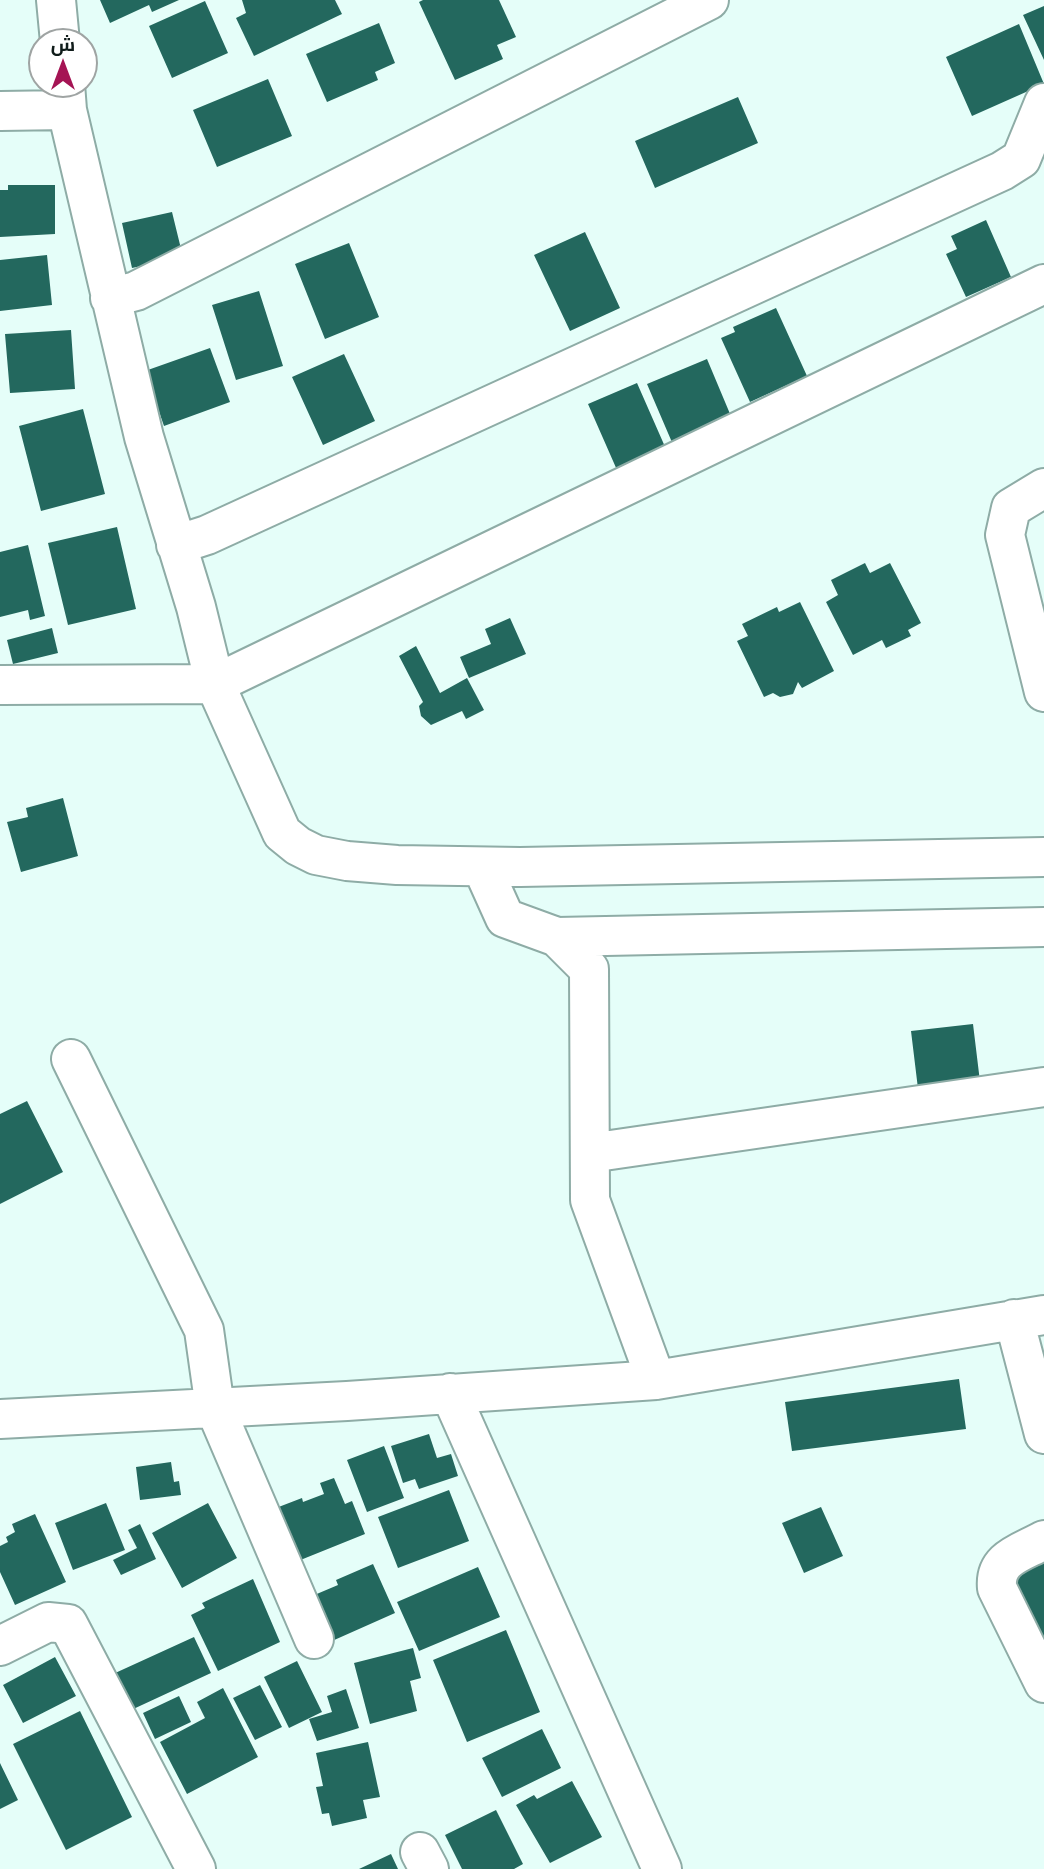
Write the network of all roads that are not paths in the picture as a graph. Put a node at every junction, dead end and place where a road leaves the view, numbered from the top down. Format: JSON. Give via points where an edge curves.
{"nodes":[{"id":1,"x":56,"y":0,"type":"edge"},
{"id":2,"x":709,"y":0,"type":"edge"},
{"id":3,"x":59,"y":28,"type":"edge"},
{"id":4,"x":61,"y":98,"type":"edge"},
{"id":5,"x":66,"y":98,"type":"edge"},
{"id":6,"x":1044,"y":103,"type":"edge"},
{"id":7,"x":0,"y":111,"type":"edge"},
{"id":8,"x":1044,"y":284,"type":"edge"},
{"id":9,"x":110,"y":298,"type":"junction"},
{"id":10,"x":1044,"y":488,"type":"edge"},
{"id":11,"x":176,"y":545,"type":"junction"},
{"id":12,"x":215,"y":684,"type":"junction"},
{"id":13,"x":0,"y":685,"type":"edge"},
{"id":14,"x":1044,"y":692,"type":"edge"},
{"id":15,"x":1044,"y":857,"type":"edge"},
{"id":16,"x":482,"y":867,"type":"junction"},
{"id":17,"x":1044,"y":927,"type":"edge"},
{"id":18,"x":557,"y":937,"type":"junction"},
{"id":19,"x":71,"y":1059,"type":"dead end"},
{"id":20,"x":1044,"y":1087,"type":"edge"},
{"id":21,"x":590,"y":1153,"type":"junction"},
{"id":22,"x":1029,"y":1317,"type":"edge"},
{"id":23,"x":656,"y":1380,"type":"junction"},
{"id":24,"x":450,"y":1393,"type":"junction"},
{"id":25,"x":215,"y":1408,"type":"junction"},
{"id":26,"x":0,"y":1419,"type":"edge"},
{"id":27,"x":1044,"y":1434,"type":"edge"},
{"id":28,"x":1044,"y":1540,"type":"edge"},
{"id":29,"x":314,"y":1640,"type":"dead end"},
{"id":30,"x":0,"y":1646,"type":"edge"},
{"id":31,"x":1044,"y":1683,"type":"edge"},
{"id":32,"x":196,"y":1869,"type":"edge"},
{"id":33,"x":662,"y":1869,"type":"edge"}],
"edges":[{"from":1,"to":3,"type":"street"},
{"from":2,"to":9,"type":"street","via":[[136,290]]},
{"from":4,"to":7,"type":"street"},
{"from":5,"to":9,"type":"street"},
{"from":6,"to":11,"type":"street","via":[[1021,159],[1002,171],[207,535]]},
{"from":8,"to":12,"type":"street"},
{"from":9,"to":11,"type":"street"},
{"from":10,"to":14,"type":"street","via":[[1012,508],[1005,535]]},
{"from":11,"to":12,"type":"street"},
{"from":12,"to":13,"type":"street"},
{"from":12,"to":16,"type":"street","via":[[282,833],[298,846],[347,861]]},
{"from":15,"to":16,"type":"street"},
{"from":16,"to":18,"type":"street","via":[[505,918]]},
{"from":17,"to":18,"type":"street"},
{"from":18,"to":21,"type":"street","via":[[589,969]]},
{"from":19,"to":25,"type":"street","via":[[204,1330]]},
{"from":20,"to":21,"type":"street"},
{"from":21,"to":23,"type":"street","via":[[590,1200]]},
{"from":22,"to":23,"type":"street"},
{"from":22,"to":27,"type":"street"},
{"from":23,"to":24,"type":"street"},
{"from":24,"to":25,"type":"street"},
{"from":24,"to":33,"type":"street"},
{"from":25,"to":26,"type":"street"},
{"from":25,"to":29,"type":"street"},
{"from":28,"to":31,"type":"street","via":[[1000,1565],[996,1575],[997,1588]]},
{"from":30,"to":32,"type":"street","via":[[48,1622],[68,1623]]}]}
